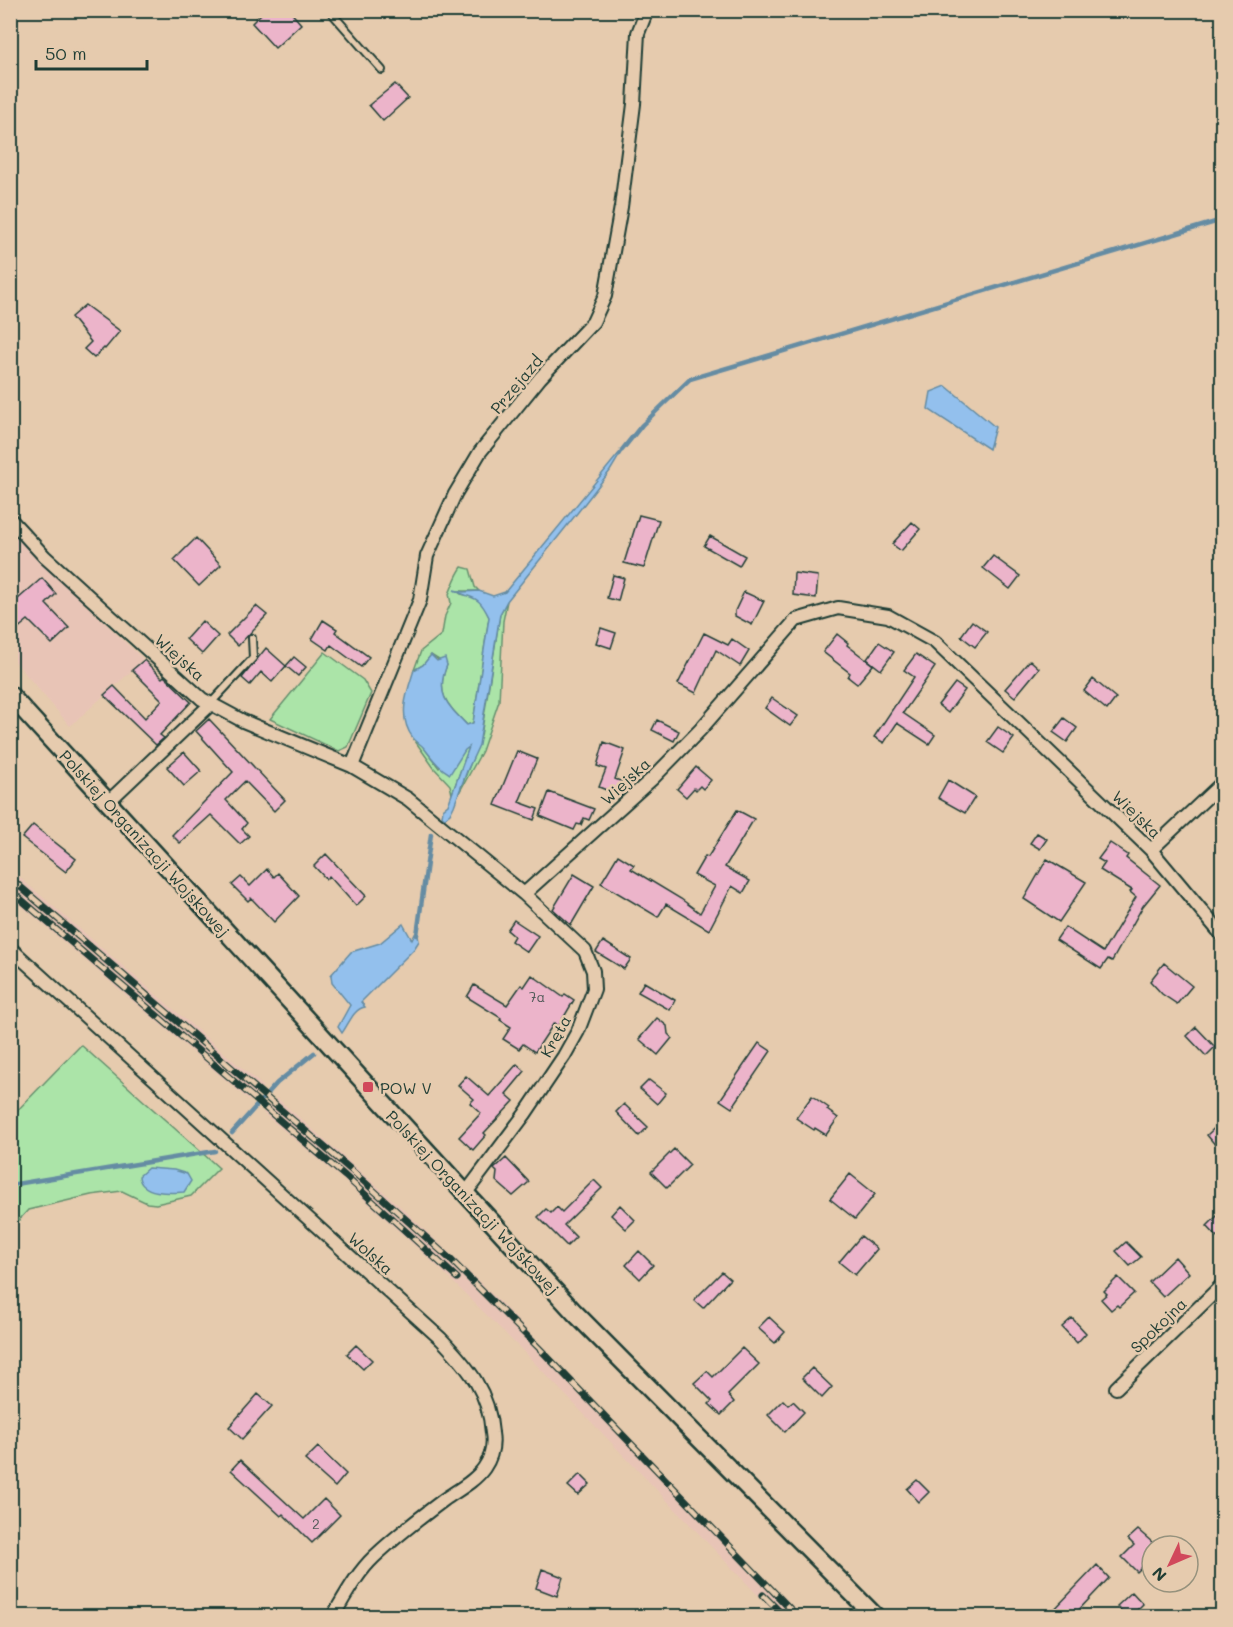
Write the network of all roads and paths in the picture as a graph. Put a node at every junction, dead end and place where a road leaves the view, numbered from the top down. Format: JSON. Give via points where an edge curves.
{"nodes":[{"id":1,"x":329,"y":10,"type":"edge"},
{"id":2,"x":647,"y":10,"type":"edge"},
{"id":3,"x":381,"y":70,"type":"dead end"},
{"id":4,"x":10,"y":519,"type":"edge"},
{"id":5,"x":252,"y":638,"type":"dead end"},
{"id":6,"x":10,"y":695,"type":"edge"},
{"id":7,"x":211,"y":704,"type":"junction"},
{"id":8,"x":352,"y":766,"type":"junction"},
{"id":9,"x":1222,"y":783,"type":"edge"},
{"id":10,"x":108,"y":802,"type":"junction"},
{"id":11,"x":1151,"y":850,"type":"junction"},
{"id":12,"x":525,"y":894,"type":"junction"},
{"id":13,"x":1222,"y":934,"type":"edge"},
{"id":14,"x":10,"y":948,"type":"edge"},
{"id":15,"x":465,"y":1194,"type":"junction"},
{"id":16,"x":1222,"y":1285,"type":"edge"},
{"id":17,"x":1116,"y":1388,"type":"dead end"},
{"id":18,"x":333,"y":1617,"type":"edge"},
{"id":19,"x":874,"y":1617,"type":"edge"}],
"edges":[{"from":1,"to":3,"type":"lane"},
{"from":2,"to":8,"type":"street","name":"Przejazd","via":[[638,33],[634,104],[605,296],[594,322],[540,378],[480,453],[455,494],[427,556],[420,600]]},
{"from":4,"to":7,"type":"street","name":"Wiejska","via":[[45,557]]},
{"from":5,"to":7,"type":"lane","via":[[253,658]]},
{"from":6,"to":10,"type":"main road","name":"Polskiej Organizacji Wojskowej"},
{"from":7,"to":8,"type":"street","name":"Wiejska"},
{"from":7,"to":10,"type":"street"},
{"from":8,"to":12,"type":"street","name":"Wiejska","via":[[408,799]]},
{"from":9,"to":11,"type":"street"},
{"from":10,"to":15,"type":"main road","name":"Polskiej Organizacji Wojskowej"},
{"from":11,"to":12,"type":"street","name":"Wiejska","via":[[935,642],[888,616],[838,608],[796,620],[653,778]]},
{"from":11,"to":13,"type":"street","name":"Wiejska"},
{"from":12,"to":15,"type":"street","name":"Kręta","via":[[585,951],[593,971],[594,989],[564,1056]]},
{"from":14,"to":18,"type":"street","name":"Wolska","via":[[441,1340],[462,1361],[487,1402],[493,1439],[485,1468],[373,1557]]},
{"from":15,"to":19,"type":"main road","name":"Polskiej Organizacji Wojskowej","via":[[616,1356]]},
{"from":16,"to":17,"type":"street","name":"Spokojna"}]}
